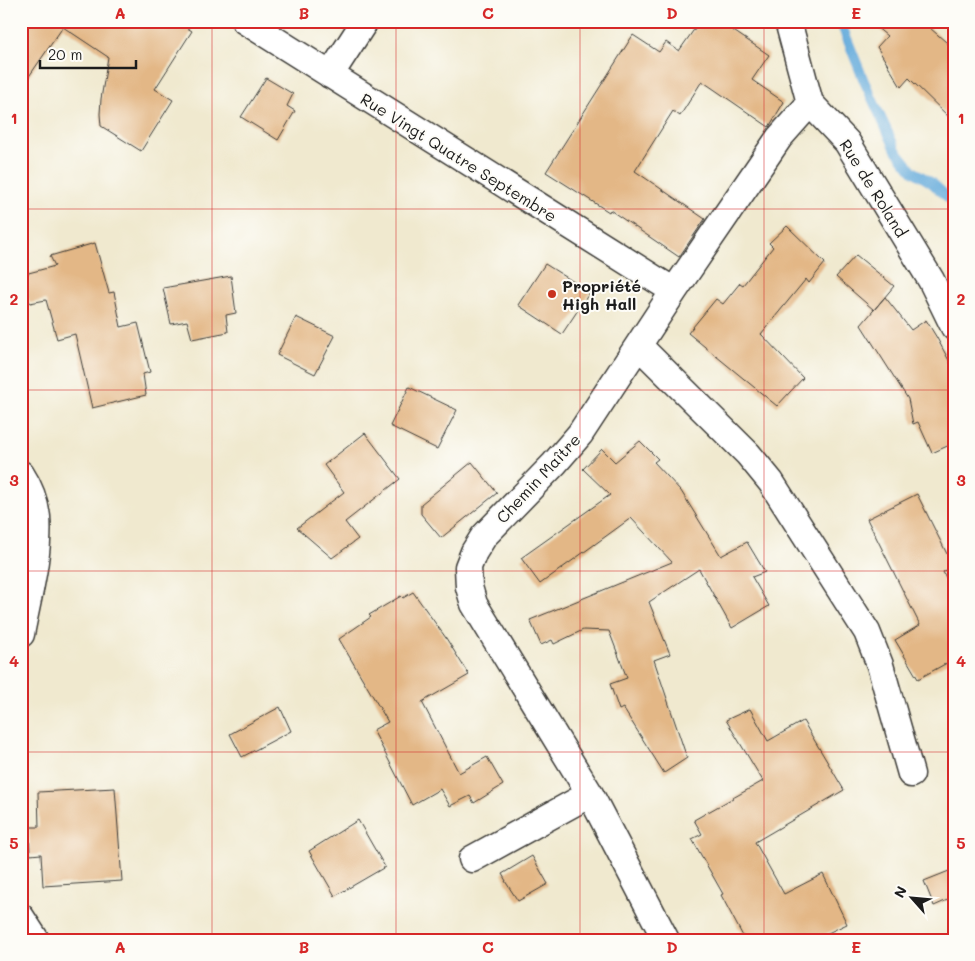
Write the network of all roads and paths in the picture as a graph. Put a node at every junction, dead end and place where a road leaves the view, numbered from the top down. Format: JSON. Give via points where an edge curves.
{"nodes":[{"id":1,"x":245,"y":21,"type":"edge"},
{"id":2,"x":365,"y":21,"type":"edge"},
{"id":3,"x":788,"y":21,"type":"edge"},
{"id":4,"x":330,"y":76,"type":"junction"},
{"id":5,"x":810,"y":103,"type":"junction"},
{"id":6,"x":674,"y":291,"type":"junction"},
{"id":7,"x":954,"y":327,"type":"edge"},
{"id":8,"x":639,"y":346,"type":"junction"},
{"id":9,"x":21,"y":474,"type":"edge"},
{"id":10,"x":21,"y":634,"type":"edge"},
{"id":11,"x":911,"y":774,"type":"dead end"},
{"id":12,"x":590,"y":794,"type":"junction"},
{"id":13,"x":472,"y":859,"type":"dead end"},
{"id":14,"x":21,"y":917,"type":"edge"},
{"id":15,"x":36,"y":940,"type":"edge"},
{"id":16,"x":666,"y":940,"type":"edge"}],
"edges":[{"from":1,"to":4,"type":"street","name":"Rue Vingt Quatre Septembre"},
{"from":2,"to":4,"type":"street"},
{"from":3,"to":5,"type":"street","name":"Rue de Roland"},
{"from":4,"to":6,"type":"street","name":"Rue Vingt Quatre Septembre"},
{"from":5,"to":6,"type":"street","name":"Chemin Maître","via":[[779,138]]},
{"from":5,"to":7,"type":"street","name":"Rue de Roland","via":[[847,142],[931,280]]},
{"from":6,"to":8,"type":"street","name":"Chemin Maître"},
{"from":8,"to":11,"type":"street","via":[[748,454],[771,482],[867,632],[880,665]]},
{"from":8,"to":12,"type":"street","name":"Chemin Maître","via":[[580,434],[484,536],[468,567],[474,604]]},
{"from":9,"to":10,"type":"street","via":[[29,486],[37,515],[37,547]]},
{"from":12,"to":13,"type":"street"},
{"from":12,"to":16,"type":"street","name":"Chemin Maître"},
{"from":14,"to":15,"type":"street"}]}
